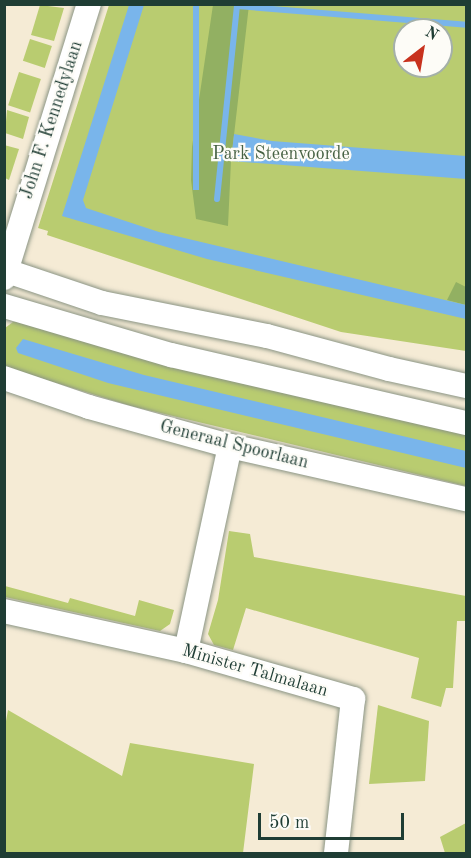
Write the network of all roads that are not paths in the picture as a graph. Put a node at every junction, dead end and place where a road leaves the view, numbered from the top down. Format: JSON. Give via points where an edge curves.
{"nodes":[{"id":1,"x":88,"y":4,"type":"edge"},
{"id":2,"x":5,"y":273,"type":"edge"},
{"id":3,"x":4,"y":306,"type":"edge"},
{"id":4,"x":4,"y":378,"type":"edge"},
{"id":5,"x":466,"y":386,"type":"edge"},
{"id":6,"x":466,"y":423,"type":"edge"},
{"id":7,"x":230,"y":446,"type":"junction"},
{"id":8,"x":466,"y":499,"type":"edge"},
{"id":9,"x":4,"y":611,"type":"edge"},
{"id":10,"x":186,"y":651,"type":"junction"},
{"id":11,"x":336,"y":854,"type":"edge"}],
"edges":[{"from":1,"to":2,"type":"street","name":"John F. Kennedylaan"},
{"from":2,"to":5,"type":"street","via":[[102,303],[267,336]]},
{"from":3,"to":6,"type":"street","via":[[171,355]]},
{"from":4,"to":7,"type":"street","name":"Generaal Spoorlaan","via":[[89,407]]},
{"from":7,"to":8,"type":"street","name":"Generaal Spoorlaan"},
{"from":7,"to":10,"type":"street"},
{"from":9,"to":10,"type":"street","name":"Minister Talmalaan"},
{"from":10,"to":11,"type":"street","name":"Minister Talmalaan","via":[[353,699]]}]}
